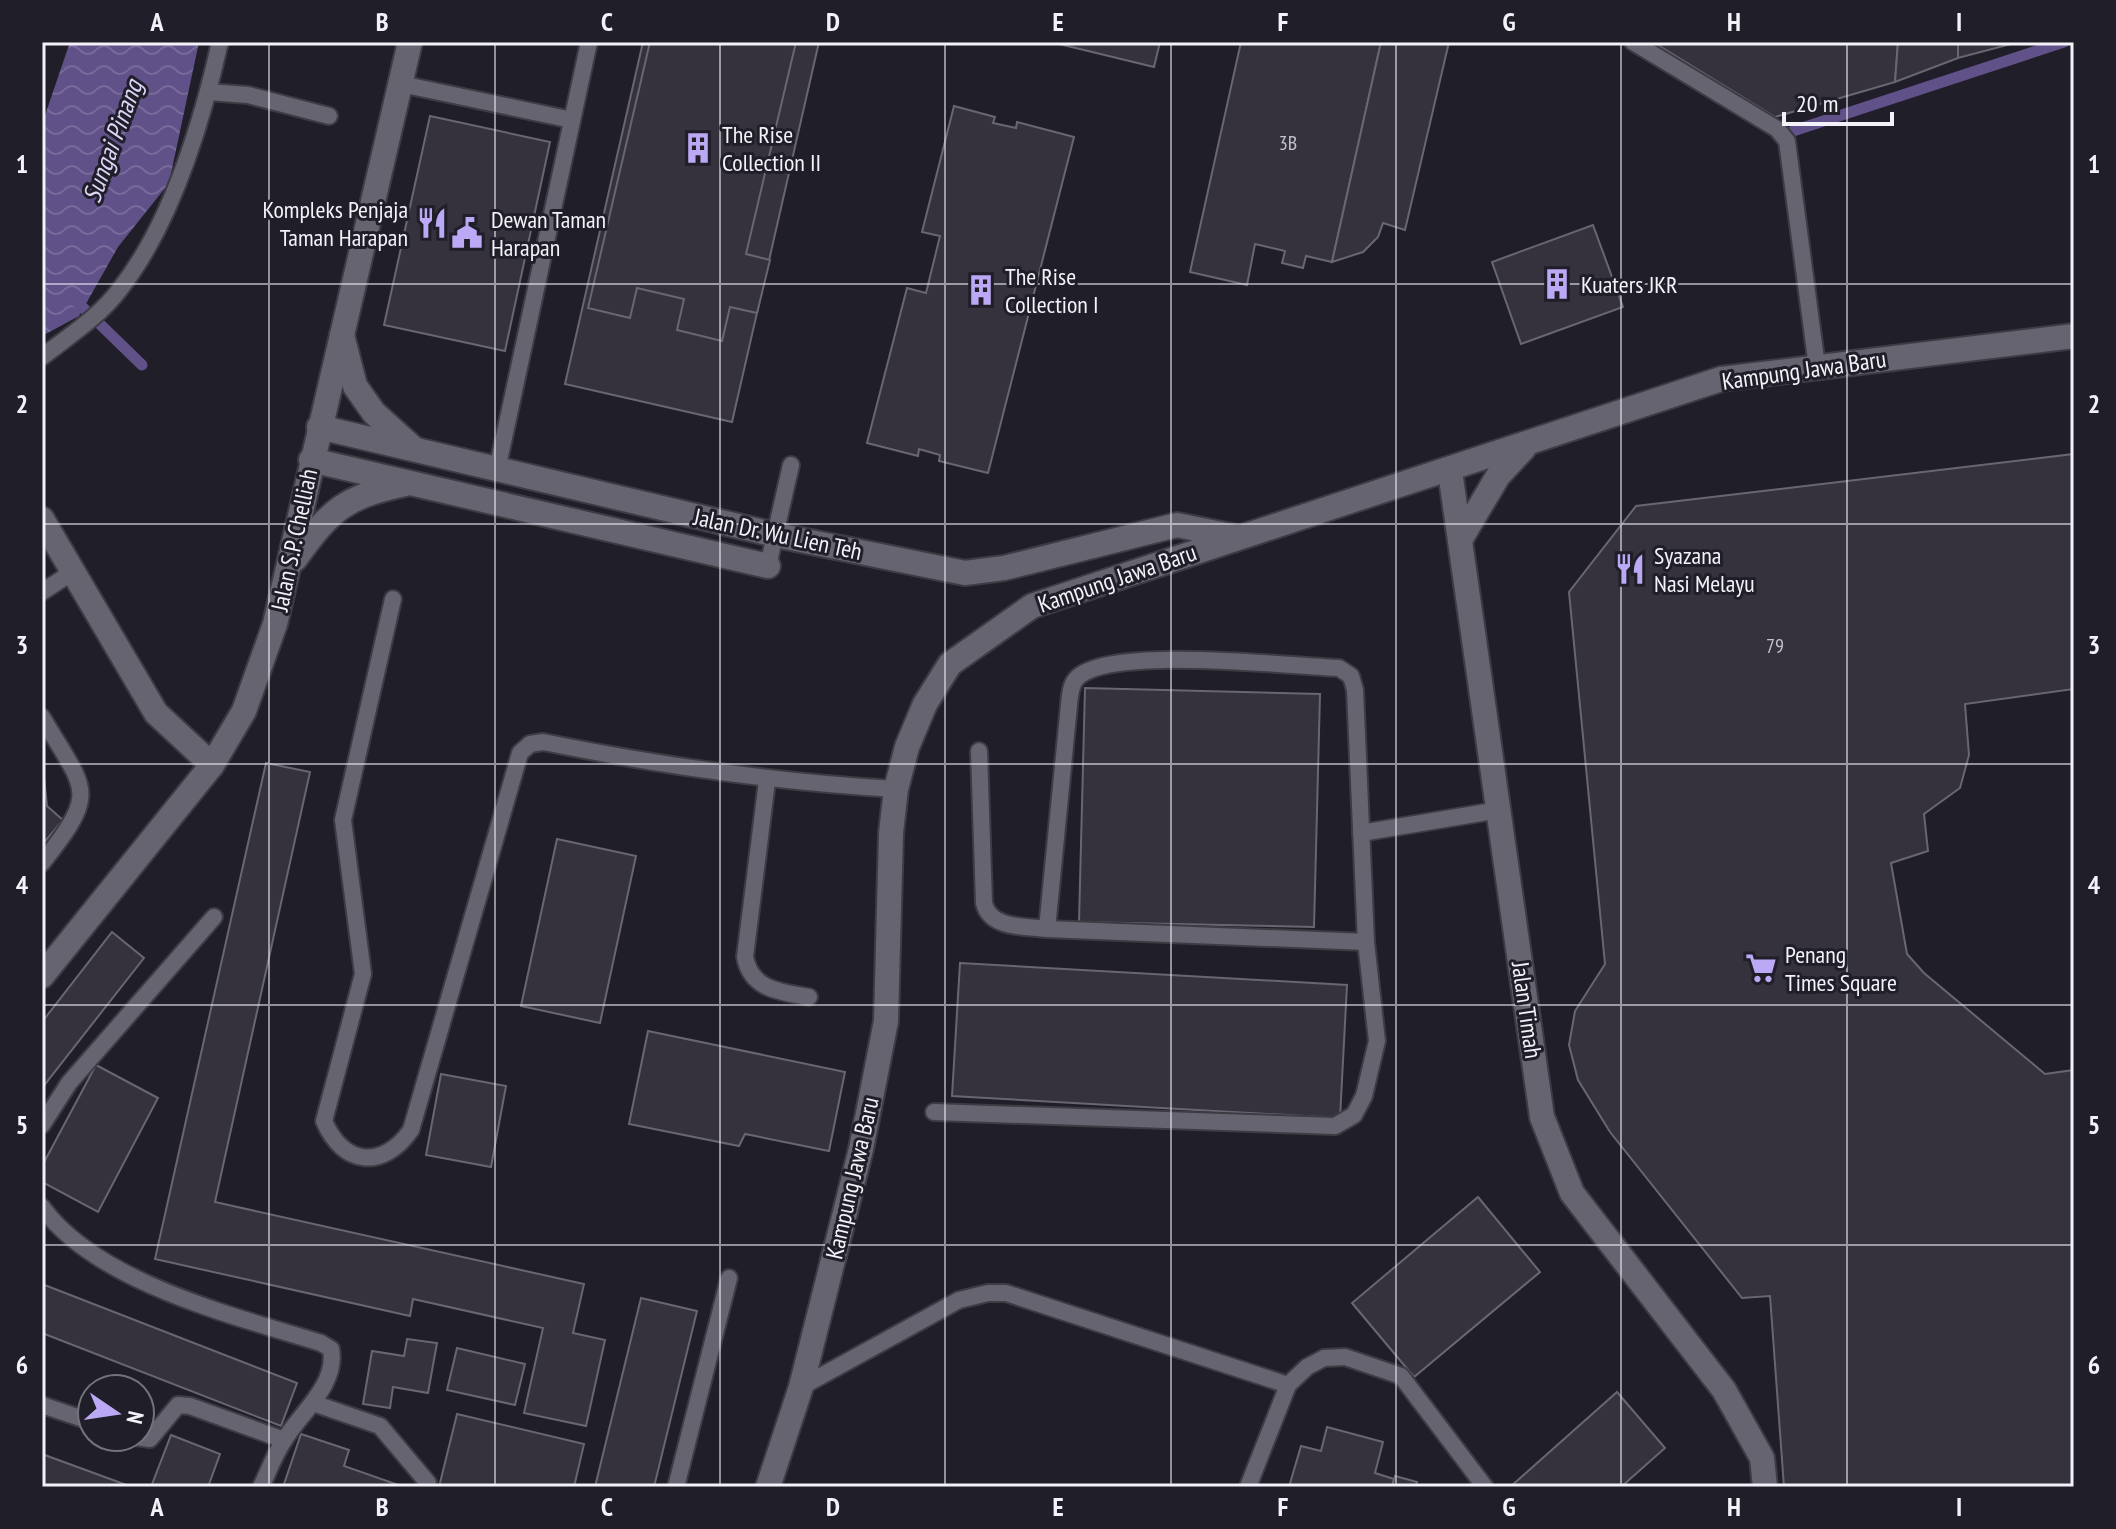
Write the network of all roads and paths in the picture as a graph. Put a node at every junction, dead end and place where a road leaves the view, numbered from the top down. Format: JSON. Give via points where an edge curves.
{"nodes":[{"id":1,"x":220,"y":42,"type":"edge"},
{"id":2,"x":410,"y":42,"type":"edge"},
{"id":3,"x":589,"y":42,"type":"edge"},
{"id":4,"x":1633,"y":42,"type":"edge"},
{"id":5,"x":401,"y":84,"type":"junction"},
{"id":6,"x":209,"y":92,"type":"junction"},
{"id":7,"x":329,"y":116,"type":"dead end"},
{"id":8,"x":572,"y":120,"type":"junction"},
{"id":9,"x":341,"y":329,"type":"junction"},
{"id":10,"x":2074,"y":336,"type":"edge"},
{"id":11,"x":42,"y":357,"type":"edge"},
{"id":12,"x":1817,"y":367,"type":"junction"},
{"id":13,"x":319,"y":427,"type":"junction"},
{"id":14,"x":1528,"y":444,"type":"junction"},
{"id":15,"x":416,"y":451,"type":"junction"},
{"id":16,"x":311,"y":460,"type":"junction"},
{"id":17,"x":791,"y":465,"type":"dead end"},
{"id":18,"x":497,"y":470,"type":"junction"},
{"id":19,"x":1450,"y":471,"type":"junction"},
{"id":20,"x":411,"y":483,"type":"junction"},
{"id":21,"x":42,"y":519,"type":"edge"},
{"id":22,"x":776,"y":535,"type":"junction"},
{"id":23,"x":1239,"y":538,"type":"junction"},
{"id":24,"x":1460,"y":540,"type":"junction"},
{"id":25,"x":768,"y":566,"type":"joint"},
{"id":26,"x":288,"y":568,"type":"junction"},
{"id":27,"x":74,"y":571,"type":"junction"},
{"id":28,"x":42,"y":592,"type":"edge"},
{"id":29,"x":393,"y":599,"type":"dead end"},
{"id":30,"x":42,"y":717,"type":"edge"},
{"id":31,"x":979,"y":751,"type":"dead end"},
{"id":32,"x":212,"y":765,"type":"junction"},
{"id":33,"x":767,"y":781,"type":"junction"},
{"id":34,"x":896,"y":789,"type":"junction"},
{"id":35,"x":1499,"y":810,"type":"junction"},
{"id":36,"x":1361,"y":833,"type":"junction"},
{"id":37,"x":42,"y":863,"type":"edge"},
{"id":38,"x":214,"y":917,"type":"dead end"},
{"id":39,"x":1047,"y":929,"type":"junction"},
{"id":40,"x":1366,"y":942,"type":"junction"},
{"id":41,"x":42,"y":976,"type":"edge"},
{"id":42,"x":809,"y":997,"type":"dead end"},
{"id":43,"x":934,"y":1112,"type":"dead end"},
{"id":44,"x":42,"y":1125,"type":"edge"},
{"id":45,"x":42,"y":1207,"type":"edge"},
{"id":46,"x":729,"y":1278,"type":"dead end"},
{"id":47,"x":1288,"y":1385,"type":"junction"},
{"id":48,"x":801,"y":1387,"type":"junction"},
{"id":49,"x":313,"y":1403,"type":"junction"},
{"id":50,"x":42,"y":1405,"type":"edge"},
{"id":51,"x":76,"y":1417,"type":"edge"},
{"id":52,"x":156,"y":1432,"type":"edge"},
{"id":53,"x":284,"y":1440,"type":"junction"},
{"id":54,"x":428,"y":1483,"type":"dead end"},
{"id":55,"x":261,"y":1487,"type":"edge"},
{"id":56,"x":676,"y":1487,"type":"edge"},
{"id":57,"x":768,"y":1487,"type":"edge"},
{"id":58,"x":1248,"y":1487,"type":"edge"},
{"id":59,"x":1485,"y":1487,"type":"edge"},
{"id":60,"x":1765,"y":1487,"type":"edge"}],
"edges":[{"from":1,"to":6,"type":"lane"},
{"from":2,"to":5,"type":"street","name":"Jalan S.P. Chelliah"},
{"from":3,"to":8,"type":"lane"},
{"from":4,"to":12,"type":"lane","via":[[1777,129],[1787,141]]},
{"from":5,"to":8,"type":"lane"},
{"from":5,"to":9,"type":"street","name":"Jalan S.P. Chelliah"},
{"from":6,"to":7,"type":"lane","via":[[248,95]]},
{"from":6,"to":11,"type":"lane","via":[[159,227],[120,290]]},
{"from":8,"to":18,"type":"lane"},
{"from":9,"to":13,"type":"street","name":"Jalan S.P. Chelliah"},
{"from":9,"to":15,"type":"street","via":[[355,386],[374,413]]},
{"from":10,"to":12,"type":"street","name":"Kampung Jawa Baru"},
{"from":12,"to":14,"type":"street","name":"Kampung Jawa Baru","via":[[1721,379]]},
{"from":13,"to":15,"type":"street","name":"Jalan Dr. Wu Lien Teh"},
{"from":13,"to":16,"type":"street","name":"Jalan S.P. Chelliah"},
{"from":14,"to":19,"type":"street","name":"Kampung Jawa Baru"},
{"from":14,"to":24,"type":"street","via":[[1498,476]]},
{"from":15,"to":18,"type":"street","name":"Jalan Dr. Wu Lien Teh"},
{"from":16,"to":20,"type":"street","name":"Jalan Dr. Wu Lien Teh"},
{"from":16,"to":26,"type":"street","name":"Jalan S.P. Chelliah"},
{"from":17,"to":22,"type":"lane"},
{"from":18,"to":22,"type":"street","name":"Jalan Dr. Wu Lien Teh"},
{"from":19,"to":23,"type":"street","name":"Kampung Jawa Baru"},
{"from":19,"to":24,"type":"street","name":"Jalan Timah"},
{"from":20,"to":25,"type":"street","name":"Jalan Dr. Wu Lien Teh"},
{"from":20,"to":26,"type":"street","via":[[341,504]]},
{"from":21,"to":27,"type":"street"},
{"from":22,"to":23,"type":"street","name":"Jalan Dr. Wu Lien Teh","via":[[965,573],[1177,525]]},
{"from":22,"to":25,"type":"lane"},
{"from":23,"to":34,"type":"street","name":"Kampung Jawa Baru","via":[[1032,606],[980,640],[950,664],[925,704]]},
{"from":24,"to":35,"type":"street","name":"Jalan Timah"},
{"from":26,"to":32,"type":"street","name":"Jalan S.P. Chelliah","via":[[275,624],[244,711]]},
{"from":27,"to":28,"type":"lane"},
{"from":27,"to":32,"type":"street","via":[[156,713]]},
{"from":29,"to":33,"type":"lane","via":[[343,820],[363,974],[324,1121],[345,1152],[383,1156],[399,1147],[411,1130],[520,753],[530,744]]},
{"from":30,"to":37,"type":"lane","via":[[79,781],[82,797],[74,823]]},
{"from":31,"to":39,"type":"lane","via":[[986,914],[996,921]]},
{"from":32,"to":41,"type":"street","name":"Jalan S.P. Chelliah"},
{"from":33,"to":34,"type":"lane"},
{"from":33,"to":42,"type":"lane","via":[[745,957],[755,980],[768,989]]},
{"from":34,"to":48,"type":"street","name":"Kampung Jawa Baru","via":[[886,1021],[861,1149]]},
{"from":35,"to":36,"type":"lane"},
{"from":35,"to":60,"type":"street","name":"Jalan Timah","via":[[1547,1130],[1572,1193],[1724,1390],[1762,1458]]},
{"from":36,"to":39,"type":"lane","via":[[1351,676],[1339,668],[1116,662],[1078,676],[1071,688]]},
{"from":36,"to":40,"type":"lane"},
{"from":38,"to":44,"type":"lane","via":[[69,1083]]},
{"from":39,"to":40,"type":"lane"},
{"from":40,"to":43,"type":"lane","via":[[1377,1041],[1364,1096],[1354,1115],[1335,1126]]},
{"from":45,"to":49,"type":"lane","via":[[71,1237],[112,1265],[181,1299],[331,1349],[333,1361]]},
{"from":46,"to":56,"type":"lane"},
{"from":47,"to":48,"type":"lane","via":[[1084,1316],[1006,1293],[988,1293],[959,1300]]},
{"from":47,"to":58,"type":"lane"},
{"from":47,"to":59,"type":"lane","via":[[1324,1358],[1345,1357],[1388,1369],[1401,1376]]},
{"from":48,"to":57,"type":"street","name":"Kampung Jawa Baru"},
{"from":49,"to":53,"type":"lane"},
{"from":49,"to":54,"type":"lane","via":[[380,1426]]},
{"from":50,"to":51,"type":"lane"},
{"from":52,"to":53,"type":"lane","via":[[178,1405]]},
{"from":53,"to":55,"type":"lane"}]}
